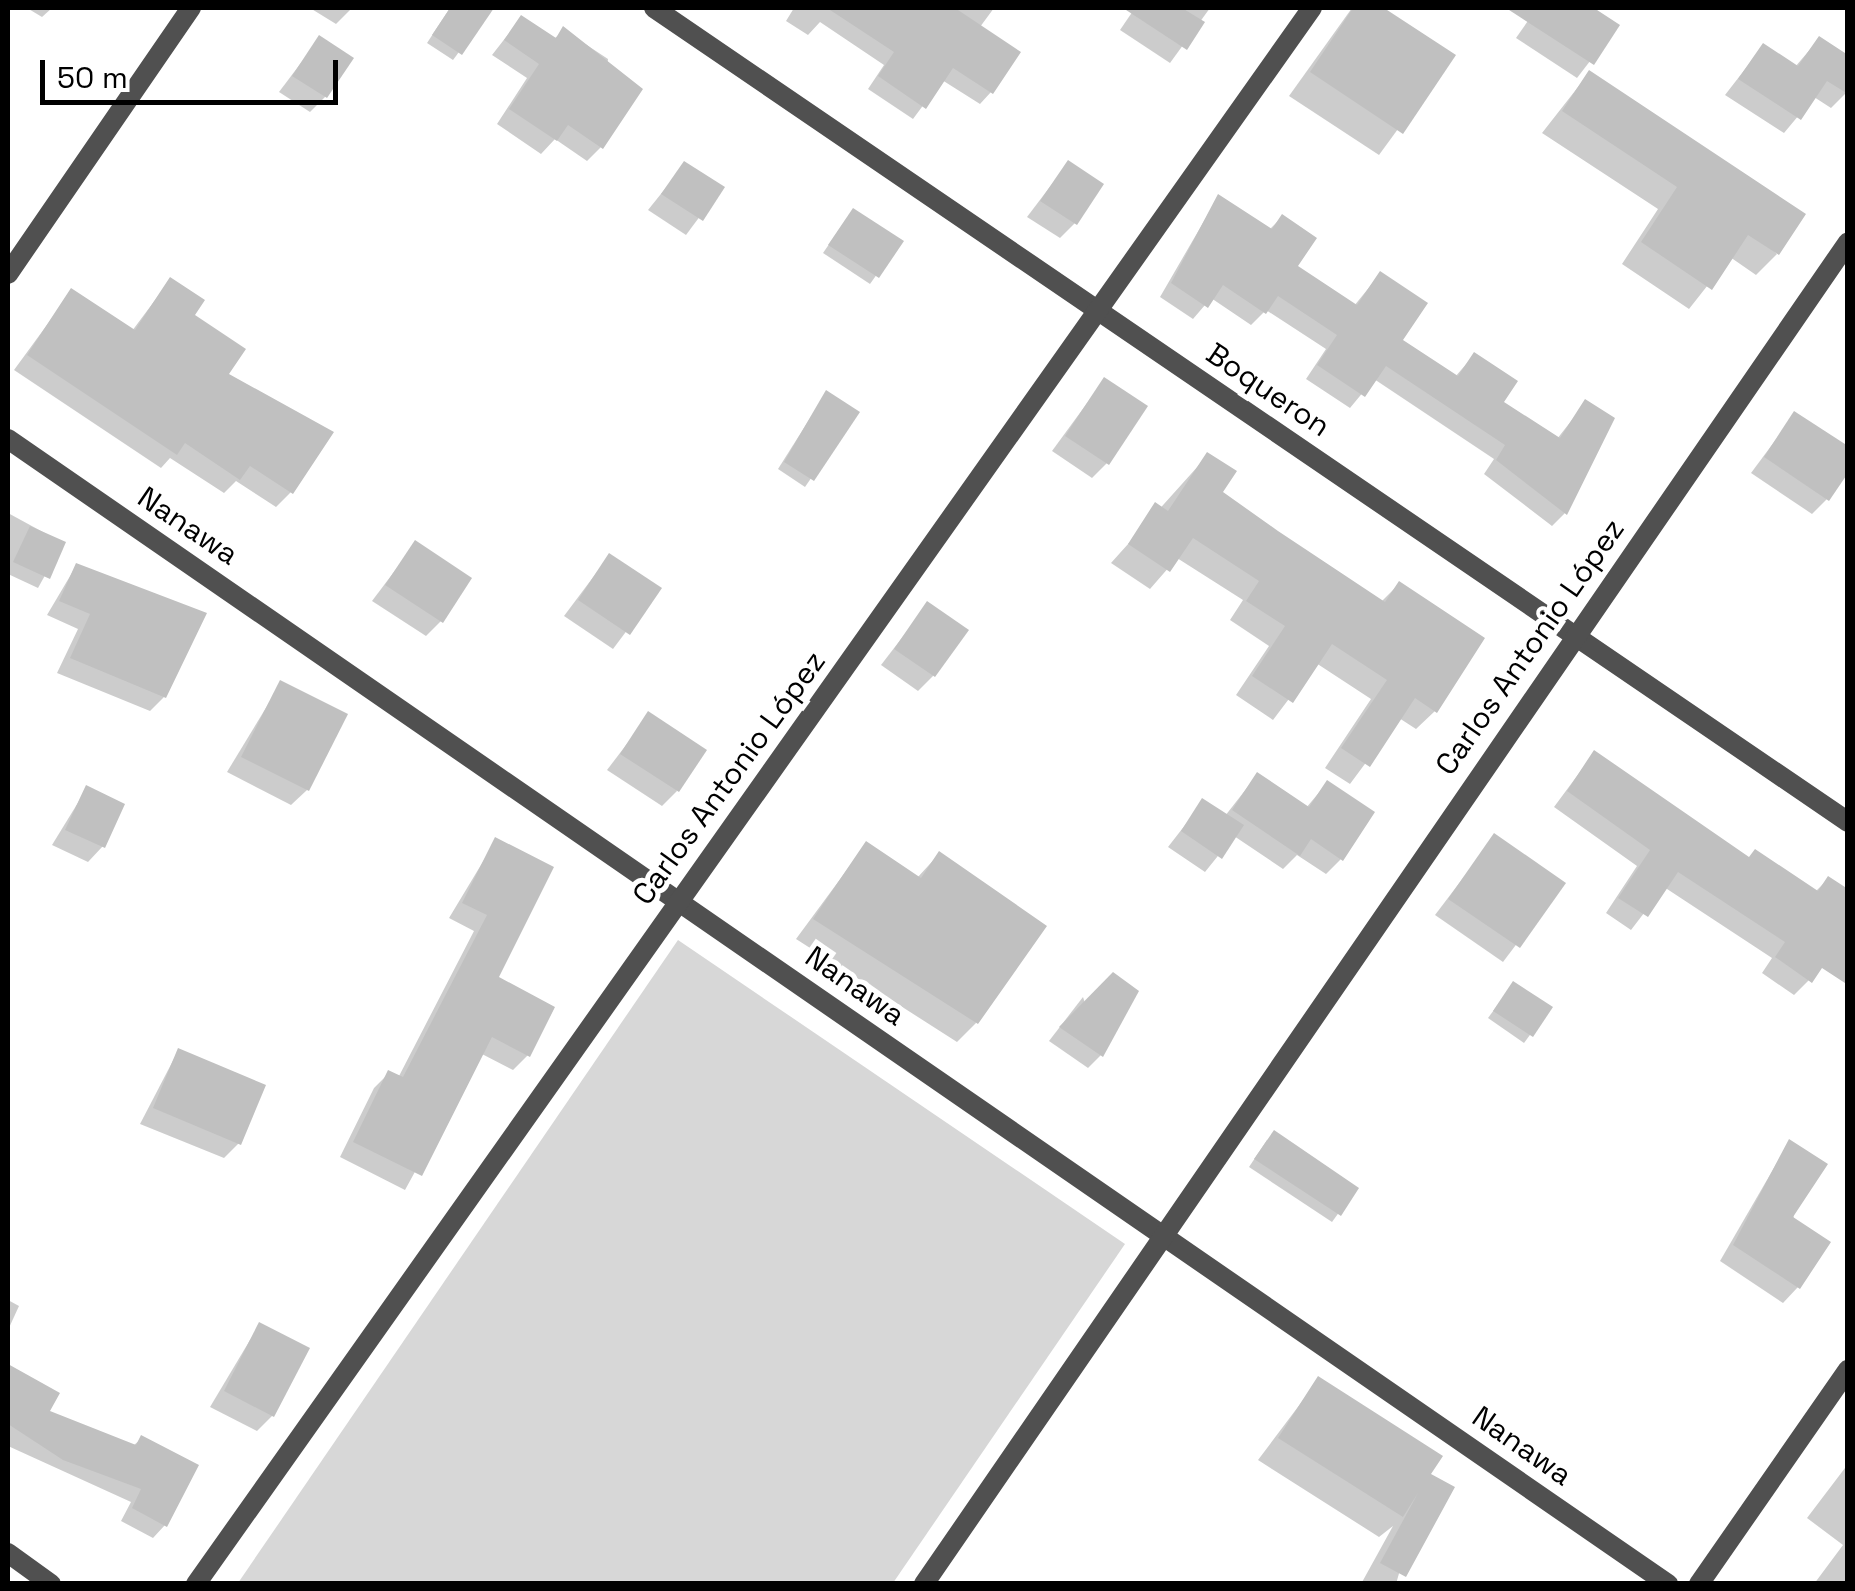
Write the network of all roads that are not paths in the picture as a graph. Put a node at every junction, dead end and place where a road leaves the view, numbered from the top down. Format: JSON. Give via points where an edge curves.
{"nodes":[{"id":1,"x":191,"y":8,"type":"edge"},
{"id":2,"x":654,"y":8,"type":"edge"},
{"id":3,"x":1312,"y":8,"type":"edge"},
{"id":4,"x":1848,"y":242,"type":"edge"},
{"id":5,"x":8,"y":274,"type":"edge"},
{"id":6,"x":1102,"y":313,"type":"junction"},
{"id":7,"x":8,"y":439,"type":"edge"},
{"id":8,"x":1574,"y":636,"type":"junction"},
{"id":9,"x":1848,"y":822,"type":"edge"},
{"id":10,"x":678,"y":899,"type":"junction"},
{"id":11,"x":1160,"y":1232,"type":"junction"},
{"id":12,"x":1848,"y":1370,"type":"edge"},
{"id":13,"x":8,"y":1553,"type":"edge"},
{"id":14,"x":51,"y":1584,"type":"edge"},
{"id":15,"x":196,"y":1584,"type":"edge"},
{"id":16,"x":924,"y":1584,"type":"edge"},
{"id":17,"x":1668,"y":1584,"type":"edge"},
{"id":18,"x":1698,"y":1584,"type":"edge"}],
"edges":[{"from":1,"to":5,"type":"street"},
{"from":2,"to":6,"type":"street","name":"Boqueron"},
{"from":3,"to":6,"type":"street","name":"Carlos Antonio López"},
{"from":4,"to":8,"type":"street","name":"Carlos Antonio López"},
{"from":6,"to":8,"type":"street","name":"Boqueron"},
{"from":6,"to":10,"type":"street","name":"Carlos Antonio López"},
{"from":7,"to":10,"type":"street","name":"Nanawa"},
{"from":8,"to":9,"type":"street","name":"Boqueron"},
{"from":8,"to":11,"type":"street","name":"Carlos Antonio López"},
{"from":10,"to":11,"type":"street","name":"Nanawa"},
{"from":10,"to":15,"type":"street","name":"Carlos Antonio López"},
{"from":11,"to":16,"type":"street","name":"Carlos Antonio López"},
{"from":11,"to":17,"type":"street","name":"Nanawa"},
{"from":12,"to":18,"type":"street"},
{"from":13,"to":14,"type":"street"}]}
